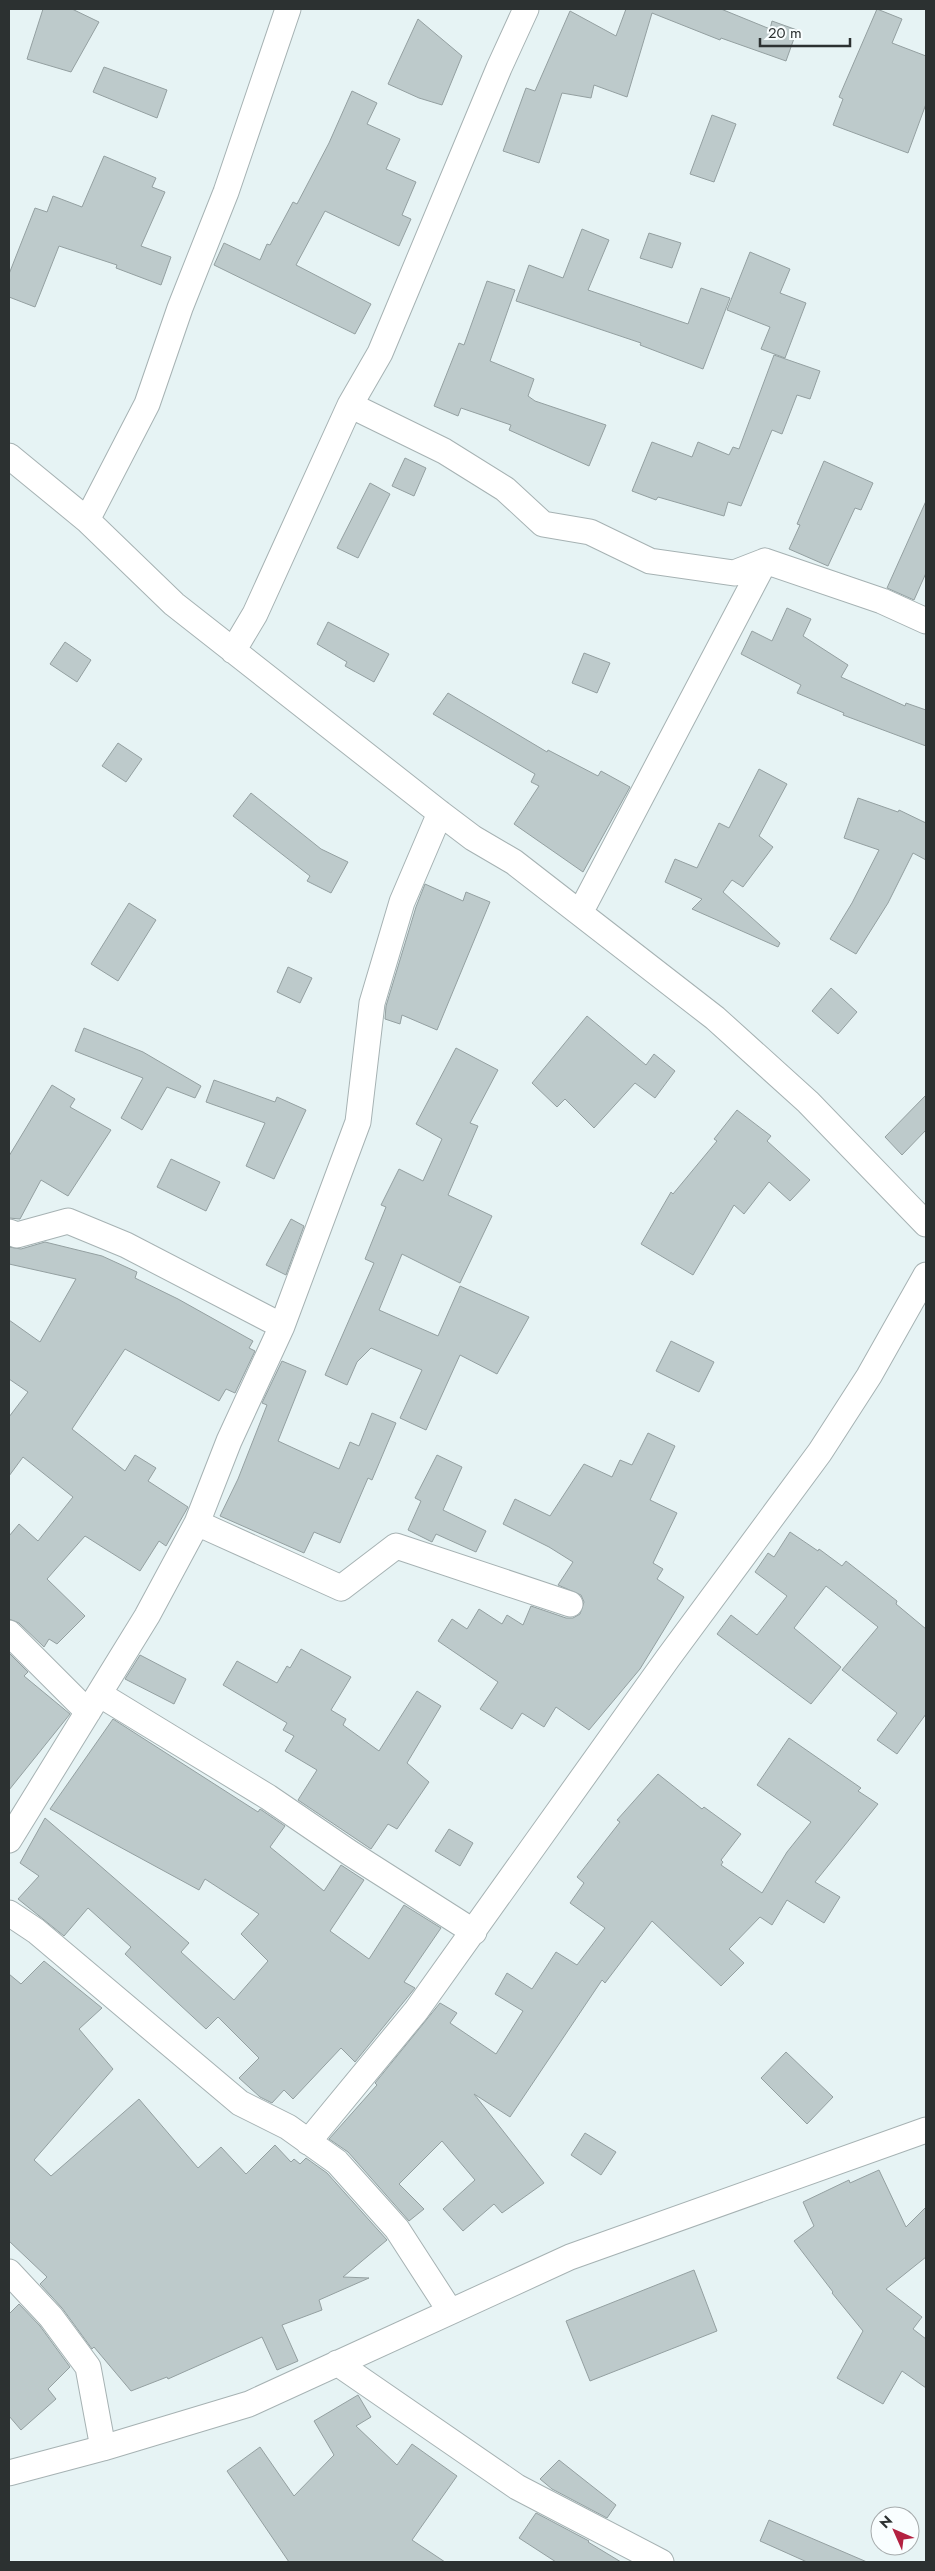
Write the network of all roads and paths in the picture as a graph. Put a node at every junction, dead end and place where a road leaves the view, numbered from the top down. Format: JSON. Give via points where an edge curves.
{"nodes":[{"id":1,"x":288,"y":9,"type":"edge"},
{"id":2,"x":526,"y":9,"type":"edge"},
{"id":3,"x":350,"y":405,"type":"junction"},
{"id":4,"x":9,"y":456,"type":"edge"},
{"id":5,"x":86,"y":520,"type":"junction"},
{"id":6,"x":765,"y":560,"type":"junction"},
{"id":7,"x":926,"y":621,"type":"edge"},
{"id":8,"x":233,"y":651,"type":"junction"},
{"id":9,"x":440,"y":813,"type":"junction"},
{"id":10,"x":580,"y":913,"type":"junction"},
{"id":11,"x":926,"y":1224,"type":"edge"},
{"id":12,"x":9,"y":1232,"type":"edge"},
{"id":13,"x":926,"y":1275,"type":"edge"},
{"id":14,"x":282,"y":1326,"type":"junction"},
{"id":15,"x":198,"y":1523,"type":"junction"},
{"id":16,"x":570,"y":1604,"type":"dead end"},
{"id":17,"x":9,"y":1633,"type":"edge"},
{"id":18,"x":93,"y":1703,"type":"junction"},
{"id":19,"x":9,"y":1840,"type":"edge"},
{"id":20,"x":9,"y":1912,"type":"edge"},
{"id":21,"x":474,"y":1932,"type":"junction"},
{"id":22,"x":926,"y":2130,"type":"edge"},
{"id":23,"x":308,"y":2142,"type":"junction"},
{"id":24,"x":9,"y":2272,"type":"edge"},
{"id":25,"x":450,"y":2311,"type":"junction"},
{"id":26,"x":337,"y":2363,"type":"junction"},
{"id":27,"x":103,"y":2448,"type":"junction"},
{"id":28,"x":9,"y":2473,"type":"edge"},
{"id":29,"x":661,"y":2562,"type":"edge"}],
"edges":[{"from":1,"to":5,"type":"street","via":[[226,192],[180,308],[147,404]]},
{"from":2,"to":3,"type":"street","via":[[380,353]]},
{"from":3,"to":6,"type":"street","via":[[444,451],[505,489],[543,524],[590,532],[650,561],[734,574]]},
{"from":3,"to":8,"type":"street","via":[[255,614]]},
{"from":4,"to":5,"type":"street"},
{"from":5,"to":8,"type":"street","via":[[174,604]]},
{"from":6,"to":7,"type":"street","via":[[882,601]]},
{"from":6,"to":10,"type":"street"},
{"from":8,"to":9,"type":"street"},
{"from":9,"to":10,"type":"street","via":[[472,838],[514,862]]},
{"from":9,"to":14,"type":"street","via":[[402,902],[372,1003],[358,1122]]},
{"from":10,"to":11,"type":"street","via":[[715,1018],[808,1102]]},
{"from":12,"to":14,"type":"street","via":[[17,1235],[68,1221],[126,1245]]},
{"from":13,"to":21,"type":"street","via":[[869,1376],[820,1452],[674,1650]]},
{"from":14,"to":15,"type":"street","via":[[229,1441]]},
{"from":15,"to":16,"type":"street","via":[[341,1588],[396,1546]]},
{"from":15,"to":18,"type":"street","via":[[147,1616]]},
{"from":17,"to":18,"type":"street"},
{"from":18,"to":19,"type":"street"},
{"from":18,"to":21,"type":"street","via":[[268,1797]]},
{"from":20,"to":23,"type":"street","via":[[36,1931],[240,2103],[288,2127]]},
{"from":21,"to":23,"type":"street","via":[[416,2011]]},
{"from":22,"to":25,"type":"street","via":[[570,2257]]},
{"from":23,"to":25,"type":"street","via":[[337,2162],[396,2229]]},
{"from":24,"to":27,"type":"street","via":[[51,2317],[88,2367]]},
{"from":25,"to":26,"type":"street"},
{"from":26,"to":27,"type":"street","via":[[249,2404]]},
{"from":26,"to":29,"type":"street","via":[[517,2488]]},
{"from":27,"to":28,"type":"street"}]}
